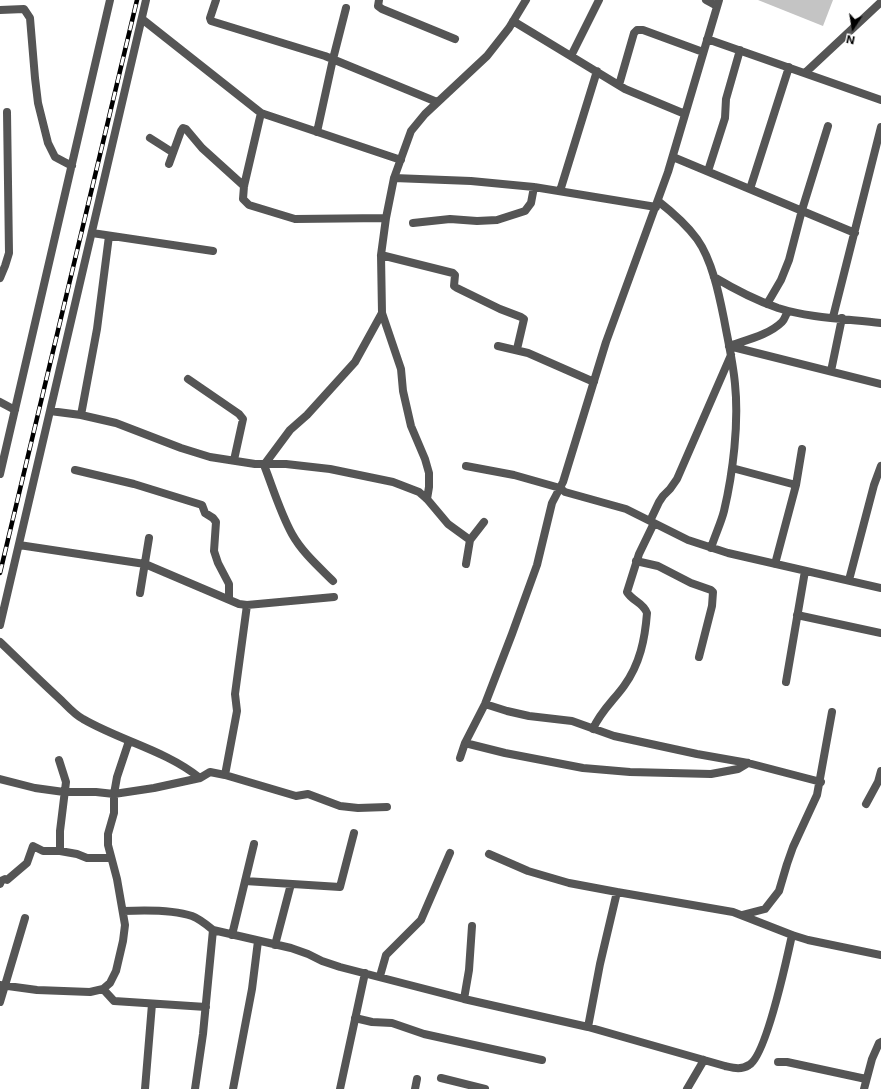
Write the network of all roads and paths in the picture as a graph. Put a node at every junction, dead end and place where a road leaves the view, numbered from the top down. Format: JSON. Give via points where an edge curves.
{"nodes":[{"id":1,"x":110,"y":0,"type":"edge"},
{"id":2,"x":146,"y":0,"type":"edge"},
{"id":3,"x":216,"y":0,"type":"edge"},
{"id":4,"x":379,"y":0,"type":"edge"},
{"id":5,"x":526,"y":0,"type":"edge"},
{"id":6,"x":599,"y":0,"type":"edge"},
{"id":7,"x":706,"y":0,"type":"edge"},
{"id":8,"x":881,"y":2,"type":"edge"},
{"id":9,"x":718,"y":3,"type":"edge"},
{"id":10,"x":346,"y":8,"type":"dead end"},
{"id":11,"x":0,"y":10,"type":"edge"},
{"id":12,"x":142,"y":19,"type":"junction"},
{"id":13,"x":513,"y":21,"type":"junction"},
{"id":14,"x":455,"y":39,"type":"dead end"},
{"id":15,"x":707,"y":39,"type":"junction"},
{"id":16,"x":740,"y":50,"type":"junction"},
{"id":17,"x":704,"y":52,"type":"junction"},
{"id":18,"x":571,"y":56,"type":"junction"},
{"id":19,"x":333,"y":59,"type":"junction"},
{"id":20,"x":789,"y":67,"type":"junction"},
{"id":21,"x":597,"y":72,"type":"junction"},
{"id":22,"x":805,"y":73,"type":"junction"},
{"id":23,"x":619,"y":85,"type":"junction"},
{"id":24,"x":881,"y":100,"type":"edge"},
{"id":25,"x":437,"y":102,"type":"junction"},
{"id":26,"x":7,"y":112,"type":"dead end"},
{"id":27,"x":261,"y":113,"type":"junction"},
{"id":28,"x":685,"y":114,"type":"junction"},
{"id":29,"x":828,"y":126,"type":"dead end"},
{"id":30,"x":881,"y":127,"type":"edge"},
{"id":31,"x":317,"y":132,"type":"junction"},
{"id":32,"x":150,"y":138,"type":"dead end"},
{"id":33,"x":172,"y":152,"type":"junction"},
{"id":34,"x":673,"y":157,"type":"junction"},
{"id":35,"x":401,"y":160,"type":"junction"},
{"id":36,"x":169,"y":164,"type":"dead end"},
{"id":37,"x":72,"y":166,"type":"junction"},
{"id":38,"x":708,"y":171,"type":"junction"},
{"id":39,"x":394,"y":178,"type":"junction"},
{"id":40,"x":244,"y":186,"type":"junction"},
{"id":41,"x":534,"y":187,"type":"junction"},
{"id":42,"x":750,"y":189,"type":"junction"},
{"id":43,"x":560,"y":191,"type":"junction"},
{"id":44,"x":657,"y":204,"type":"junction"},
{"id":45,"x":802,"y":210,"type":"junction"},
{"id":46,"x":386,"y":218,"type":"junction"},
{"id":47,"x":413,"y":223,"type":"dead end"},
{"id":48,"x":92,"y":233,"type":"junction"},
{"id":49,"x":855,"y":233,"type":"junction"},
{"id":50,"x":109,"y":236,"type":"junction"},
{"id":51,"x":213,"y":251,"type":"dead end"},
{"id":52,"x":382,"y":255,"type":"junction"},
{"id":53,"x":714,"y":277,"type":"junction"},
{"id":54,"x":0,"y":278,"type":"edge"},
{"id":55,"x":767,"y":304,"type":"junction"},
{"id":56,"x":788,"y":311,"type":"junction"},
{"id":57,"x":382,"y":314,"type":"junction"},
{"id":58,"x":834,"y":317,"type":"junction"},
{"id":59,"x":842,"y":318,"type":"junction"},
{"id":60,"x":881,"y":323,"type":"edge"},
{"id":61,"x":498,"y":346,"type":"dead end"},
{"id":62,"x":517,"y":350,"type":"junction"},
{"id":63,"x":730,"y":350,"type":"junction"},
{"id":64,"x":831,"y":371,"type":"junction"},
{"id":65,"x":188,"y":379,"type":"dead end"},
{"id":66,"x":594,"y":382,"type":"junction"},
{"id":67,"x":881,"y":384,"type":"edge"},
{"id":68,"x":0,"y":402,"type":"edge"},
{"id":69,"x":15,"y":410,"type":"junction"},
{"id":70,"x":50,"y":411,"type":"junction"},
{"id":71,"x":81,"y":414,"type":"junction"},
{"id":72,"x":802,"y":449,"type":"dead end"},
{"id":73,"x":234,"y":460,"type":"junction"},
{"id":74,"x":264,"y":465,"type":"junction"},
{"id":75,"x":466,"y":466,"type":"dead end"},
{"id":76,"x":881,"y":466,"type":"edge"},
{"id":77,"x":732,"y":468,"type":"junction"},
{"id":78,"x":75,"y":470,"type":"dead end"},
{"id":79,"x":0,"y":474,"type":"edge"},
{"id":80,"x":796,"y":485,"type":"junction"},
{"id":81,"x":560,"y":488,"type":"junction"},
{"id":82,"x":427,"y":499,"type":"junction"},
{"id":83,"x":484,"y":522,"type":"dead end"},
{"id":84,"x":652,"y":522,"type":"junction"},
{"id":85,"x":149,"y":538,"type":"dead end"},
{"id":86,"x":470,"y":540,"type":"junction"},
{"id":87,"x":19,"y":545,"type":"junction"},
{"id":88,"x":711,"y":548,"type":"junction"},
{"id":89,"x":636,"y":561,"type":"junction"},
{"id":90,"x":145,"y":564,"type":"junction"},
{"id":91,"x":466,"y":564,"type":"dead end"},
{"id":92,"x":775,"y":564,"type":"junction"},
{"id":93,"x":805,"y":571,"type":"junction"},
{"id":94,"x":849,"y":580,"type":"junction"},
{"id":95,"x":333,"y":581,"type":"dead end"},
{"id":96,"x":881,"y":588,"type":"edge"},
{"id":97,"x":140,"y":592,"type":"dead end"},
{"id":98,"x":334,"y":597,"type":"dead end"},
{"id":99,"x":229,"y":599,"type":"junction"},
{"id":100,"x":247,"y":605,"type":"junction"},
{"id":101,"x":797,"y":615,"type":"junction"},
{"id":102,"x":0,"y":625,"type":"edge"},
{"id":103,"x":881,"y":633,"type":"edge"},
{"id":104,"x":0,"y":642,"type":"edge"},
{"id":105,"x":699,"y":657,"type":"dead end"},
{"id":106,"x":786,"y":682,"type":"dead end"},
{"id":107,"x":485,"y":704,"type":"junction"},
{"id":108,"x":832,"y":712,"type":"dead end"},
{"id":109,"x":593,"y":729,"type":"junction"},
{"id":110,"x":129,"y":741,"type":"junction"},
{"id":111,"x":465,"y":743,"type":"junction"},
{"id":112,"x":460,"y":758,"type":"dead end"},
{"id":113,"x":59,"y":760,"type":"dead end"},
{"id":114,"x":748,"y":763,"type":"junction"},
{"id":115,"x":881,"y":771,"type":"edge"},
{"id":116,"x":225,"y":775,"type":"junction"},
{"id":117,"x":200,"y":778,"type":"junction"},
{"id":118,"x":0,"y":780,"type":"edge"},
{"id":119,"x":820,"y":782,"type":"junction"},
{"id":120,"x":64,"y":792,"type":"junction"},
{"id":121,"x":114,"y":794,"type":"junction"},
{"id":122,"x":866,"y":804,"type":"dead end"},
{"id":123,"x":387,"y":807,"type":"dead end"},
{"id":124,"x":354,"y":832,"type":"dead end"},
{"id":125,"x":254,"y":844,"type":"dead end"},
{"id":126,"x":60,"y":850,"type":"junction"},
{"id":127,"x":450,"y":853,"type":"dead end"},
{"id":128,"x":489,"y":854,"type":"dead end"},
{"id":129,"x":111,"y":858,"type":"junction"},
{"id":130,"x":245,"y":881,"type":"junction"},
{"id":131,"x":0,"y":884,"type":"edge"},
{"id":132,"x":291,"y":884,"type":"junction"},
{"id":133,"x":617,"y":892,"type":"junction"},
{"id":134,"x":123,"y":911,"type":"junction"},
{"id":135,"x":742,"y":916,"type":"junction"},
{"id":136,"x":25,"y":918,"type":"dead end"},
{"id":137,"x":472,"y":926,"type":"dead end"},
{"id":138,"x":214,"y":930,"type":"junction"},
{"id":139,"x":232,"y":935,"type":"junction"},
{"id":140,"x":792,"y":935,"type":"junction"},
{"id":141,"x":258,"y":941,"type":"junction"},
{"id":142,"x":275,"y":945,"type":"junction"},
{"id":143,"x":881,"y":955,"type":"edge"},
{"id":144,"x":365,"y":972,"type":"junction"},
{"id":145,"x":380,"y":976,"type":"junction"},
{"id":146,"x":2,"y":985,"type":"edge"},
{"id":147,"x":103,"y":989,"type":"junction"},
{"id":148,"x":464,"y":999,"type":"junction"},
{"id":149,"x":0,"y":1002,"type":"edge"},
{"id":150,"x":152,"y":1004,"type":"junction"},
{"id":151,"x":206,"y":1007,"type":"junction"},
{"id":152,"x":355,"y":1018,"type":"junction"},
{"id":153,"x":588,"y":1027,"type":"junction"},
{"id":154,"x":881,"y":1042,"type":"edge"},
{"id":155,"x":542,"y":1060,"type":"dead end"},
{"id":156,"x":704,"y":1060,"type":"junction"},
{"id":157,"x":778,"y":1062,"type":"dead end"},
{"id":158,"x":440,"y":1078,"type":"dead end"},
{"id":159,"x":417,"y":1079,"type":"dead end"},
{"id":160,"x":866,"y":1079,"type":"junction"},
{"id":161,"x":145,"y":1089,"type":"edge"},
{"id":162,"x":195,"y":1089,"type":"edge"},
{"id":163,"x":232,"y":1089,"type":"edge"},
{"id":164,"x":340,"y":1089,"type":"edge"},
{"id":165,"x":415,"y":1089,"type":"edge"},
{"id":166,"x":485,"y":1089,"type":"edge"},
{"id":167,"x":687,"y":1089,"type":"edge"},
{"id":168,"x":864,"y":1089,"type":"edge"}],
"edges":[{"from":1,"to":37,"type":"street"},
{"from":2,"to":12,"type":"street"},
{"from":3,"to":19,"type":"street","via":[[211,21]]},
{"from":4,"to":14,"type":"street","via":[[378,6],[382,9]]},
{"from":5,"to":13,"type":"street"},
{"from":6,"to":18,"type":"street"},
{"from":7,"to":9,"type":"street"},
{"from":8,"to":22,"type":"street"},
{"from":9,"to":15,"type":"street"},
{"from":10,"to":19,"type":"street"},
{"from":11,"to":37,"type":"street","via":[[24,9],[30,18],[34,78],[48,143],[55,157]]},
{"from":12,"to":27,"type":"street"},
{"from":12,"to":48,"type":"street"},
{"from":13,"to":18,"type":"street"},
{"from":13,"to":25,"type":"street","via":[[487,56]]},
{"from":15,"to":16,"type":"street"},
{"from":15,"to":17,"type":"street"},
{"from":16,"to":20,"type":"street"},
{"from":16,"to":38,"type":"street","via":[[726,99],[725,118]]},
{"from":17,"to":23,"type":"street","via":[[637,30]]},
{"from":17,"to":28,"type":"street"},
{"from":18,"to":21,"type":"street"},
{"from":19,"to":25,"type":"street"},
{"from":19,"to":31,"type":"street"},
{"from":20,"to":22,"type":"street"},
{"from":20,"to":42,"type":"street"},
{"from":21,"to":23,"type":"street"},
{"from":21,"to":43,"type":"street"},
{"from":22,"to":24,"type":"street"},
{"from":23,"to":28,"type":"street"},
{"from":25,"to":35,"type":"street","via":[[411,131]]},
{"from":26,"to":54,"type":"street","via":[[9,253]]},
{"from":27,"to":31,"type":"street"},
{"from":27,"to":40,"type":"street"},
{"from":28,"to":34,"type":"street"},
{"from":29,"to":45,"type":"street"},
{"from":30,"to":49,"type":"street"},
{"from":31,"to":35,"type":"street"},
{"from":32,"to":33,"type":"street"},
{"from":33,"to":36,"type":"street"},
{"from":33,"to":40,"type":"street","via":[[181,131],[183,128],[186,129],[202,148]]},
{"from":34,"to":38,"type":"street"},
{"from":34,"to":44,"type":"street"},
{"from":35,"to":39,"type":"street"},
{"from":37,"to":69,"type":"street"},
{"from":38,"to":42,"type":"street"},
{"from":39,"to":41,"type":"street"},
{"from":39,"to":46,"type":"street"},
{"from":40,"to":46,"type":"street","via":[[244,199],[249,205],[295,219]]},
{"from":41,"to":43,"type":"street"},
{"from":41,"to":47,"type":"street","via":[[525,212],[497,220],[450,219]]},
{"from":42,"to":45,"type":"street"},
{"from":43,"to":44,"type":"street"},
{"from":44,"to":53,"type":"street","via":[[678,218],[697,239]]},
{"from":44,"to":66,"type":"street","via":[[606,342]]},
{"from":45,"to":49,"type":"street"},
{"from":45,"to":55,"type":"street","via":[[790,260]]},
{"from":46,"to":52,"type":"street"},
{"from":48,"to":50,"type":"street"},
{"from":48,"to":70,"type":"street"},
{"from":49,"to":58,"type":"street"},
{"from":50,"to":51,"type":"street"},
{"from":50,"to":71,"type":"street","via":[[97,329]]},
{"from":52,"to":57,"type":"street"},
{"from":52,"to":62,"type":"street","via":[[453,273],[454,286],[457,288],[524,319]]},
{"from":53,"to":55,"type":"street","via":[[741,293]]},
{"from":53,"to":63,"type":"street"},
{"from":55,"to":56,"type":"street"},
{"from":56,"to":58,"type":"street"},
{"from":56,"to":63,"type":"street","via":[[783,321],[774,328]]},
{"from":57,"to":74,"type":"street","via":[[355,362],[307,416],[290,430]]},
{"from":57,"to":82,"type":"street","via":[[401,369],[411,426],[429,473]]},
{"from":58,"to":59,"type":"street"},
{"from":59,"to":60,"type":"street"},
{"from":59,"to":64,"type":"street"},
{"from":61,"to":62,"type":"street"},
{"from":62,"to":66,"type":"street"},
{"from":63,"to":64,"type":"street"},
{"from":63,"to":77,"type":"street","via":[[736,404]]},
{"from":63,"to":84,"type":"street","via":[[677,479],[659,502]]},
{"from":64,"to":67,"type":"street"},
{"from":65,"to":73,"type":"street","via":[[239,414],[243,420]]},
{"from":66,"to":81,"type":"street"},
{"from":68,"to":69,"type":"street"},
{"from":69,"to":79,"type":"street"},
{"from":70,"to":71,"type":"street"},
{"from":70,"to":87,"type":"street"},
{"from":71,"to":73,"type":"street","via":[[116,423],[210,457]]},
{"from":72,"to":80,"type":"street"},
{"from":73,"to":74,"type":"street"},
{"from":74,"to":82,"type":"street","via":[[286,464],[330,469],[393,482],[419,492]]},
{"from":74,"to":95,"type":"street","via":[[292,534],[309,557]]},
{"from":75,"to":81,"type":"street","via":[[514,475]]},
{"from":76,"to":94,"type":"street"},
{"from":77,"to":80,"type":"street"},
{"from":77,"to":88,"type":"street","via":[[724,512]]},
{"from":78,"to":99,"type":"street","via":[[134,484],[202,505],[205,514],[216,522],[214,551],[229,584]]},
{"from":80,"to":92,"type":"street"},
{"from":81,"to":84,"type":"street","via":[[565,492],[626,509]]},
{"from":81,"to":107,"type":"street","via":[[552,503],[537,565]]},
{"from":82,"to":86,"type":"street","via":[[448,524]]},
{"from":83,"to":86,"type":"street"},
{"from":84,"to":88,"type":"street"},
{"from":84,"to":89,"type":"street"},
{"from":85,"to":90,"type":"street"},
{"from":86,"to":91,"type":"street"},
{"from":87,"to":90,"type":"street"},
{"from":87,"to":102,"type":"street"},
{"from":88,"to":92,"type":"street"},
{"from":89,"to":105,"type":"street","via":[[658,566],[713,592]]},
{"from":89,"to":109,"type":"street","via":[[627,592],[647,613],[642,648],[631,676]]},
{"from":90,"to":97,"type":"street"},
{"from":90,"to":99,"type":"street"},
{"from":92,"to":93,"type":"street"},
{"from":93,"to":94,"type":"street"},
{"from":93,"to":101,"type":"street"},
{"from":94,"to":96,"type":"street"},
{"from":98,"to":100,"type":"street"},
{"from":99,"to":100,"type":"street"},
{"from":100,"to":116,"type":"street","via":[[235,694],[237,711]]},
{"from":101,"to":103,"type":"street"},
{"from":101,"to":106,"type":"street"},
{"from":104,"to":110,"type":"street","via":[[81,718]]},
{"from":107,"to":109,"type":"street","via":[[529,716],[572,721]]},
{"from":107,"to":111,"type":"street"},
{"from":108,"to":119,"type":"street"},
{"from":109,"to":114,"type":"street","via":[[614,736]]},
{"from":110,"to":117,"type":"street","via":[[165,755]]},
{"from":110,"to":121,"type":"street"},
{"from":111,"to":112,"type":"street"},
{"from":111,"to":114,"type":"street","via":[[583,768],[630,772],[711,774],[738,769]]},
{"from":113,"to":120,"type":"street","via":[[66,782]]},
{"from":114,"to":119,"type":"street"},
{"from":115,"to":122,"type":"street"},
{"from":116,"to":117,"type":"street","via":[[210,772]]},
{"from":116,"to":123,"type":"street","via":[[296,796],[308,794],[340,806]]},
{"from":117,"to":121,"type":"street"},
{"from":118,"to":120,"type":"street"},
{"from":119,"to":135,"type":"street","via":[[817,796],[787,864],[779,891],[765,909]]},
{"from":120,"to":121,"type":"street"},
{"from":120,"to":126,"type":"street"},
{"from":121,"to":129,"type":"street","via":[[114,813],[108,834]]},
{"from":124,"to":132,"type":"street","via":[[340,887]]},
{"from":125,"to":130,"type":"street"},
{"from":126,"to":129,"type":"street","via":[[87,858]]},
{"from":126,"to":131,"type":"street","via":[[43,851],[33,846],[27,863]]},
{"from":127,"to":145,"type":"street","via":[[421,920],[386,955]]},
{"from":128,"to":133,"type":"street","via":[[528,871],[569,883]]},
{"from":129,"to":134,"type":"street"},
{"from":130,"to":132,"type":"street"},
{"from":130,"to":139,"type":"street"},
{"from":132,"to":142,"type":"street"},
{"from":133,"to":135,"type":"street","via":[[733,912]]},
{"from":133,"to":153,"type":"street"},
{"from":134,"to":138,"type":"street","via":[[166,912],[192,916]]},
{"from":134,"to":147,"type":"street","via":[[124,941],[116,971],[110,983]]},
{"from":135,"to":140,"type":"street"},
{"from":136,"to":146,"type":"street"},
{"from":137,"to":148,"type":"street"},
{"from":138,"to":139,"type":"street"},
{"from":138,"to":151,"type":"street"},
{"from":139,"to":141,"type":"street"},
{"from":140,"to":143,"type":"street"},
{"from":140,"to":156,"type":"street","via":[[780,990],[758,1055],[750,1065],[740,1069]]},
{"from":141,"to":142,"type":"street"},
{"from":141,"to":163,"type":"street","via":[[252,989]]},
{"from":142,"to":144,"type":"street","via":[[292,948],[322,962]]},
{"from":144,"to":145,"type":"street"},
{"from":144,"to":152,"type":"street"},
{"from":145,"to":148,"type":"street"},
{"from":146,"to":147,"type":"street","via":[[75,992]]},
{"from":146,"to":149,"type":"street"},
{"from":147,"to":150,"type":"street","via":[[114,1001]]},
{"from":148,"to":153,"type":"street"},
{"from":150,"to":151,"type":"street"},
{"from":150,"to":161,"type":"street"},
{"from":151,"to":162,"type":"street"},
{"from":152,"to":155,"type":"street","via":[[392,1023],[424,1034]]},
{"from":152,"to":164,"type":"street"},
{"from":153,"to":156,"type":"street"},
{"from":154,"to":160,"type":"street"},
{"from":156,"to":167,"type":"street"},
{"from":157,"to":160,"type":"street"},
{"from":158,"to":166,"type":"street"},
{"from":159,"to":165,"type":"street"},
{"from":160,"to":168,"type":"street"}]}
